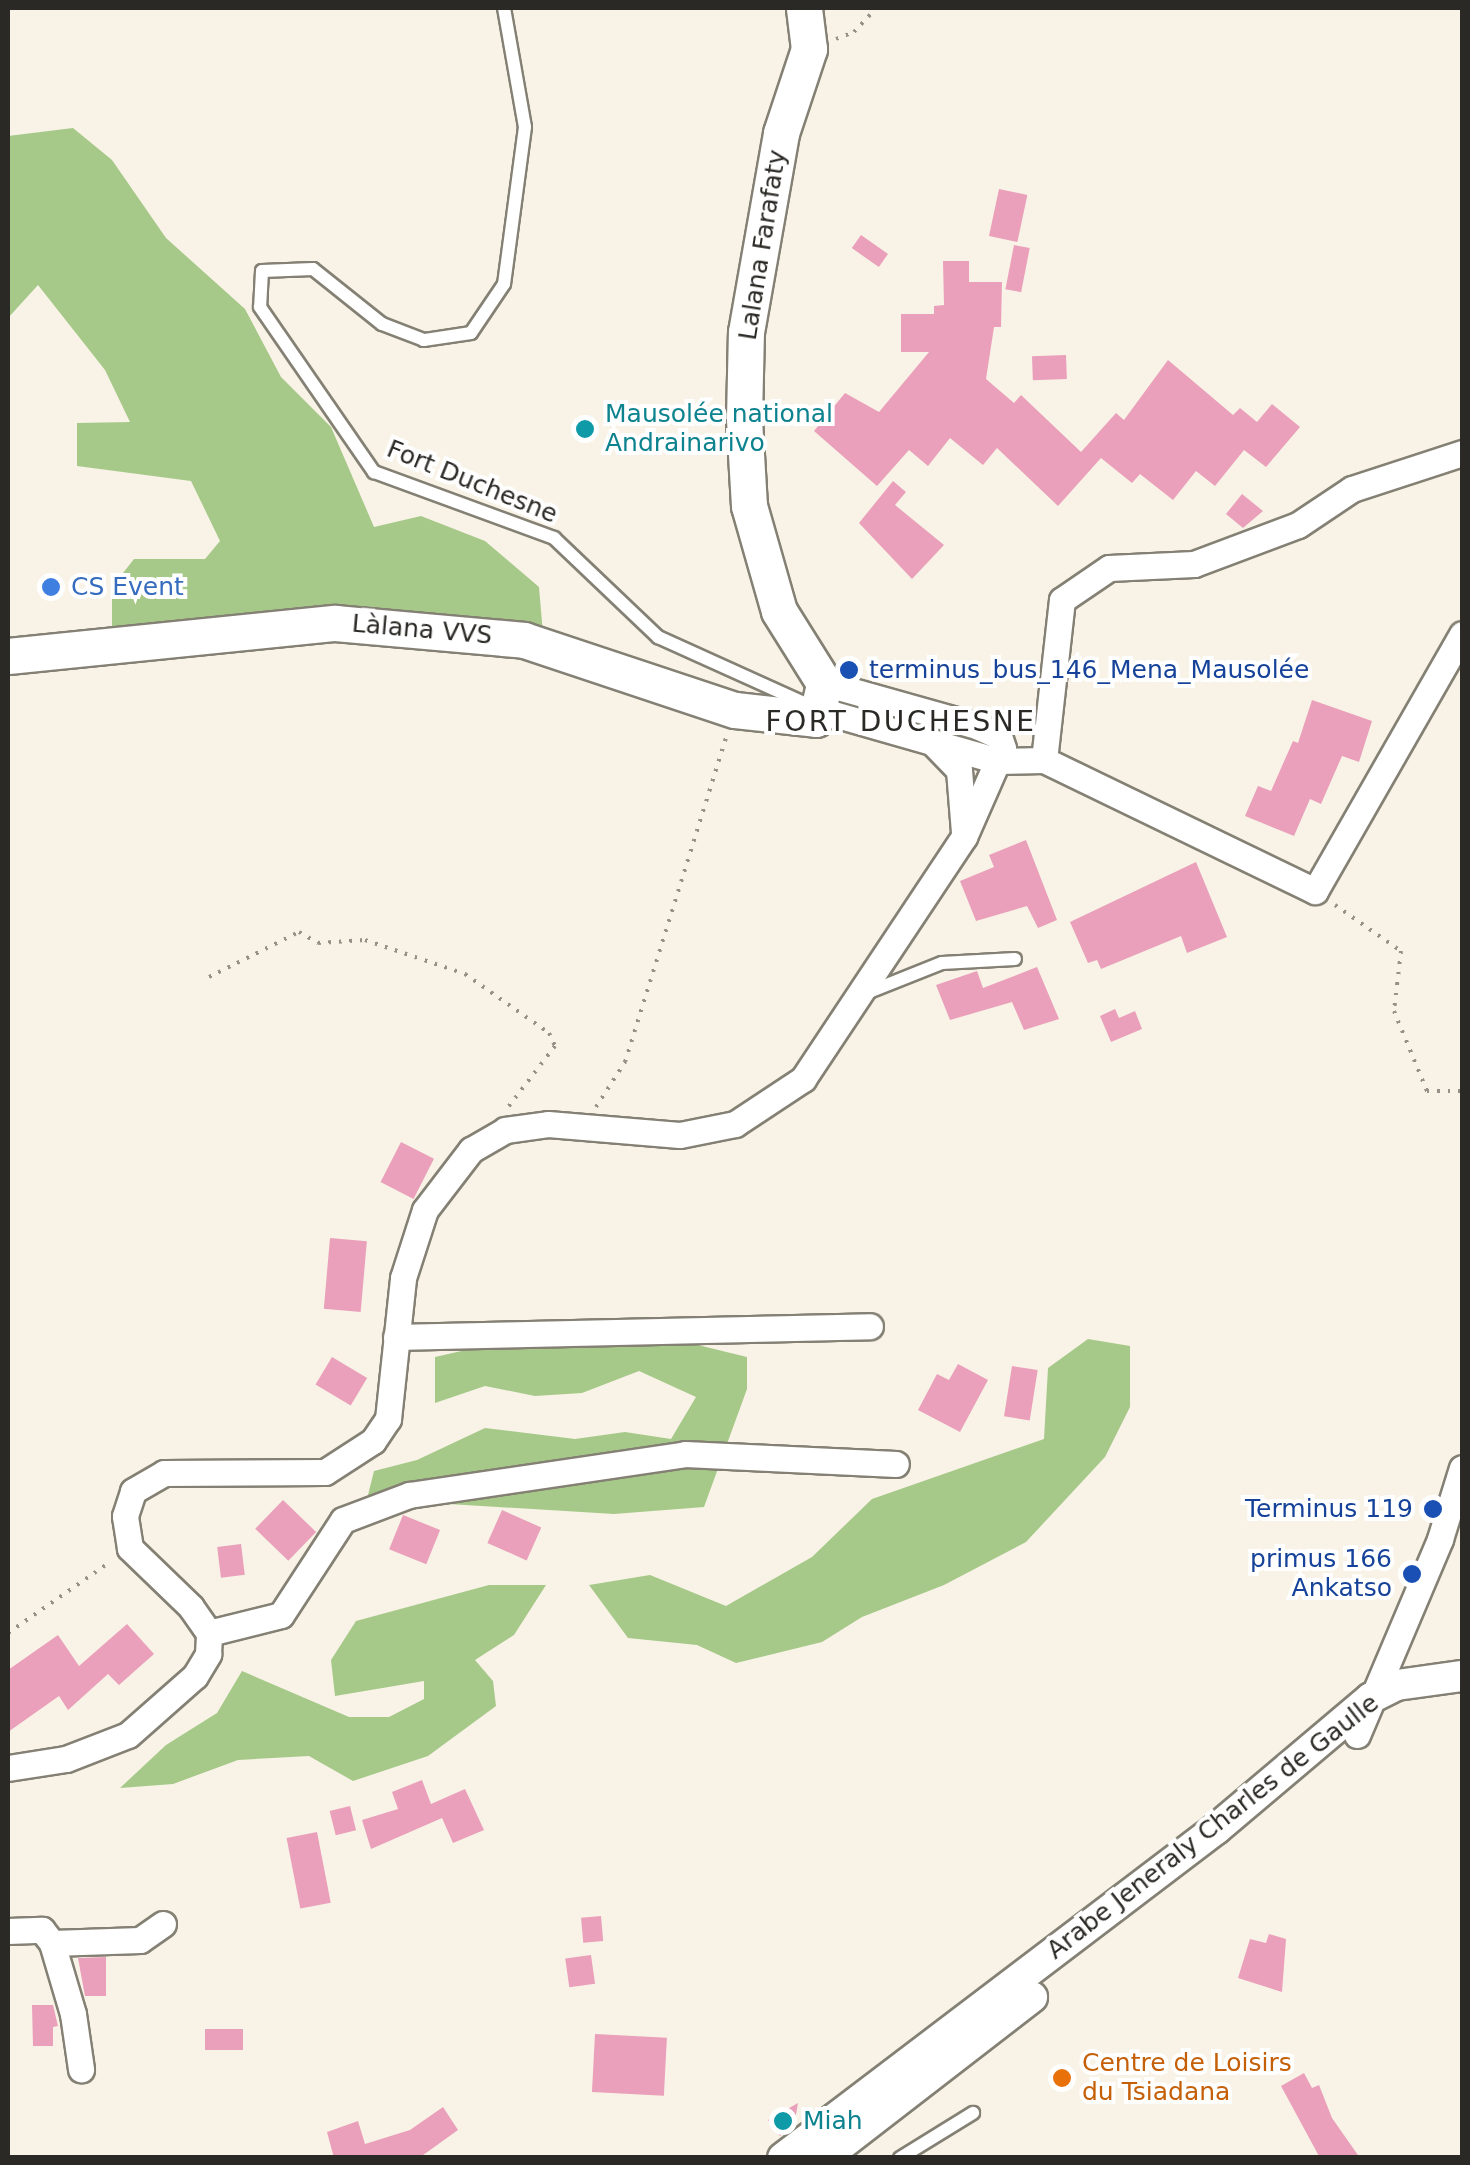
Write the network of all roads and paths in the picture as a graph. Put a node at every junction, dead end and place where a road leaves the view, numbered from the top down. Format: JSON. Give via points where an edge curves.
{"nodes":[{"id":1,"x":504,"y":8,"type":"edge"},
{"id":2,"x":804,"y":8,"type":"edge"},
{"id":3,"x":876,"y":8,"type":"edge"},
{"id":4,"x":808,"y":49,"type":"junction"},
{"id":5,"x":1462,"y":452,"type":"edge"},
{"id":6,"x":1462,"y":634,"type":"edge"},
{"id":7,"x":8,"y":656,"type":"edge"},
{"id":8,"x":823,"y":697,"type":"junction"},
{"id":9,"x":736,"y":710,"type":"junction"},
{"id":10,"x":932,"y":742,"type":"junction"},
{"id":11,"x":1044,"y":760,"type":"junction"},
{"id":12,"x":998,"y":761,"type":"junction"},
{"id":13,"x":964,"y":837,"type":"junction"},
{"id":14,"x":1315,"y":891,"type":"junction"},
{"id":15,"x":1015,"y":959,"type":"dead end"},
{"id":16,"x":209,"y":977,"type":"dead end"},
{"id":17,"x":857,"y":997,"type":"junction"},
{"id":18,"x":1462,"y":1091,"type":"edge"},
{"id":19,"x":507,"y":1107,"type":"dead end"},
{"id":20,"x":590,"y":1116,"type":"dead end"},
{"id":21,"x":870,"y":1326,"type":"dead end"},
{"id":22,"x":396,"y":1336,"type":"junction"},
{"id":23,"x":896,"y":1464,"type":"dead end"},
{"id":24,"x":1462,"y":1468,"type":"edge"},
{"id":25,"x":130,"y":1548,"type":"junction"},
{"id":26,"x":8,"y":1633,"type":"edge"},
{"id":27,"x":209,"y":1634,"type":"junction"},
{"id":28,"x":1462,"y":1676,"type":"edge"},
{"id":29,"x":1422,"y":1680,"type":"junction"},
{"id":30,"x":1371,"y":1698,"type":"junction"},
{"id":31,"x":1357,"y":1735,"type":"junction"},
{"id":32,"x":8,"y":1768,"type":"edge"},
{"id":33,"x":163,"y":1924,"type":"dead end"},
{"id":34,"x":8,"y":1931,"type":"edge"},
{"id":35,"x":52,"y":1944,"type":"junction"},
{"id":36,"x":80,"y":2070,"type":"dead end"},
{"id":37,"x":973,"y":2113,"type":"dead end"},
{"id":38,"x":783,"y":2158,"type":"edge"},
{"id":39,"x":824,"y":2158,"type":"edge"},
{"id":40,"x":900,"y":2158,"type":"edge"}],
"edges":[{"from":1,"to":8,"type":"lane","name":"Fort Duchesne","via":[[525,126],[504,284],[471,333],[424,340],[382,324],[314,269],[262,272],[260,306],[374,472],[554,538],[658,637]]},
{"from":2,"to":4,"type":"main road","name":"Lalana Farafaty"},
{"from":3,"to":4,"type":"path","via":[[854,32]]},
{"from":4,"to":8,"type":"main road","name":"Lalana Farafaty","via":[[766,212],[746,332],[744,418],[749,506],[780,610]]},
{"from":5,"to":11,"type":"street","via":[[1352,490],[1298,525],[1194,564],[1108,568],[1062,600]]},
{"from":6,"to":14,"type":"street"},
{"from":7,"to":9,"type":"main road","name":"Làlana VVS","via":[[335,622],[524,640]]},
{"from":8,"to":9,"type":"main road","name":"Làlana VVS","via":[[803,722]]},
{"from":8,"to":10,"type":"street"},
{"from":8,"to":12,"type":"street","via":[[999,736]]},
{"from":9,"to":20,"type":"path","via":[[625,1062]]},
{"from":10,"to":12,"type":"street"},
{"from":10,"to":13,"type":"street","via":[[958,770]]},
{"from":11,"to":12,"type":"street"},
{"from":11,"to":14,"type":"street"},
{"from":12,"to":13,"type":"street"},
{"from":13,"to":17,"type":"street"},
{"from":14,"to":18,"type":"path","via":[[1401,952],[1394,1011],[1427,1092]]},
{"from":15,"to":17,"type":"lane","via":[[942,963]]},
{"from":16,"to":19,"type":"path","via":[[300,932],[318,943],[364,940],[465,974],[549,1033],[555,1046],[521,1098]]},
{"from":17,"to":22,"type":"street","via":[[802,1078],[736,1124],[680,1136],[548,1124],[505,1130],[471,1150],[425,1210],[403,1278]]},
{"from":21,"to":22,"type":"street"},
{"from":22,"to":25,"type":"street","via":[[388,1419],[373,1441],[326,1472],[300,1476],[164,1473],[133,1491],[125,1516]]},
{"from":23,"to":27,"type":"street","via":[[685,1454],[409,1495],[342,1520],[281,1615]]},
{"from":24,"to":30,"type":"street","via":[[1440,1539]]},
{"from":25,"to":26,"type":"path"},
{"from":25,"to":27,"type":"street"},
{"from":27,"to":32,"type":"street","via":[[208,1654],[195,1676],[128,1735],[66,1759]]},
{"from":28,"to":29,"type":"street"},
{"from":29,"to":30,"type":"street","name":"Arabe Jeneraly Charles de Gaulle"},
{"from":29,"to":31,"type":"street","name":"Arabe Jeneraly Charles de Gaulle"},
{"from":30,"to":31,"type":"street"},
{"from":30,"to":38,"type":"street","name":"Arabe Jeneraly Charles de Gaulle","via":[[1216,1829]]},
{"from":31,"to":39,"type":"street","name":"Arabe Jeneraly Charles de Gaulle"},
{"from":33,"to":35,"type":"street","via":[[140,1940]]},
{"from":34,"to":35,"type":"street","via":[[42,1930]]},
{"from":35,"to":36,"type":"street","via":[[73,2014]]},
{"from":37,"to":40,"type":"lane"}]}
